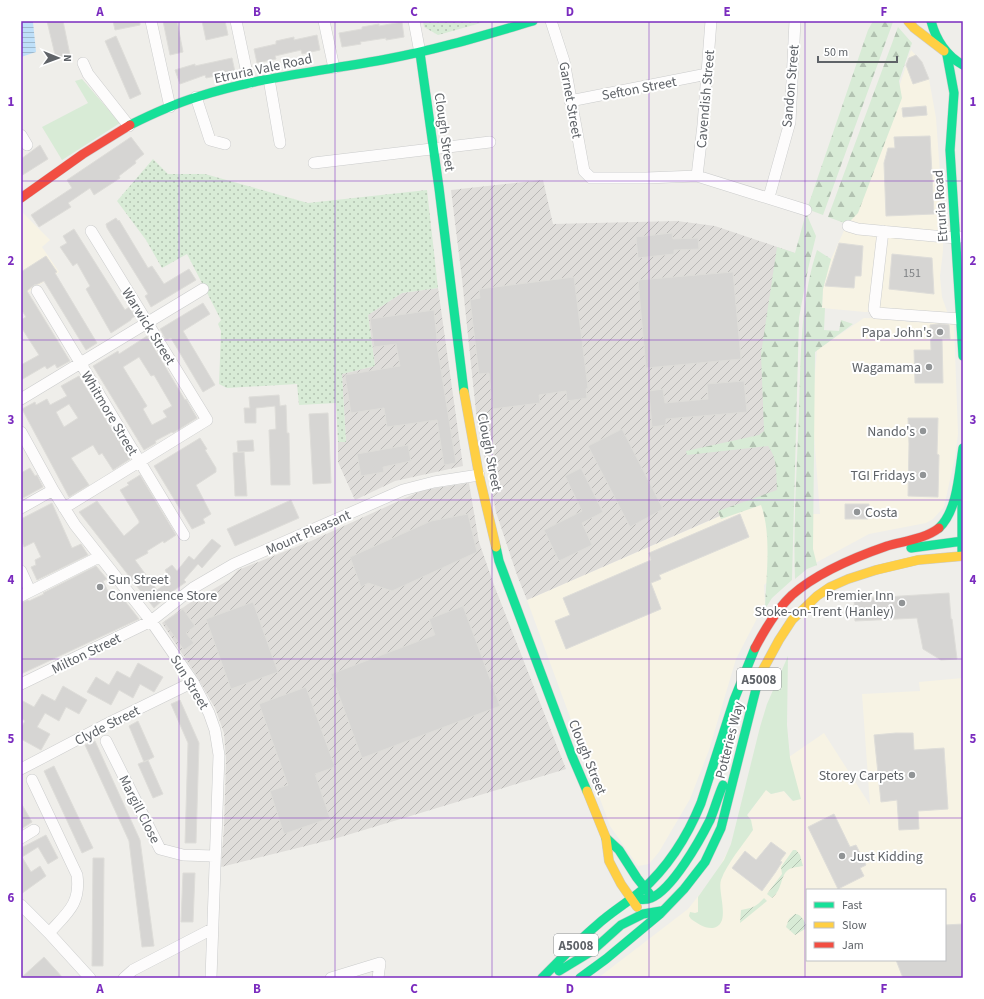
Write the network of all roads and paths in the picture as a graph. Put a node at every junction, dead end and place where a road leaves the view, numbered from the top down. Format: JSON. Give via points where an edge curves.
{"nodes":[{"id":1,"x":151,"y":21,"type":"edge"},
{"id":2,"x":236,"y":21,"type":"edge"},
{"id":3,"x":324,"y":21,"type":"edge"},
{"id":4,"x":414,"y":21,"type":"edge"},
{"id":5,"x":532,"y":21,"type":"edge"},
{"id":6,"x":551,"y":21,"type":"edge"},
{"id":7,"x":711,"y":21,"type":"edge"},
{"id":8,"x":795,"y":21,"type":"edge"},
{"id":9,"x":908,"y":21,"type":"edge"},
{"id":10,"x":931,"y":21,"type":"edge"},
{"id":11,"x":420,"y":53,"type":"junction"},
{"id":12,"x":946,"y":53,"type":"junction"},
{"id":13,"x":83,"y":63,"type":"dead end"},
{"id":14,"x":963,"y":65,"type":"edge"},
{"id":15,"x":334,"y":68,"type":"junction"},
{"id":16,"x":707,"y":74,"type":"junction"},
{"id":17,"x":269,"y":79,"type":"junction"},
{"id":18,"x":249,"y":83,"type":"junction"},
{"id":19,"x":196,"y":97,"type":"junction"},
{"id":20,"x":570,"y":101,"type":"junction"},
{"id":21,"x":170,"y":107,"type":"junction"},
{"id":22,"x":129,"y":126,"type":"junction"},
{"id":23,"x":21,"y":134,"type":"edge"},
{"id":24,"x":490,"y":142,"type":"dead end"},
{"id":25,"x":280,"y":143,"type":"dead end"},
{"id":26,"x":225,"y":144,"type":"dead end"},
{"id":27,"x":27,"y":145,"type":"dead end"},
{"id":28,"x":434,"y":149,"type":"junction"},
{"id":29,"x":314,"y":163,"type":"dead end"},
{"id":30,"x":697,"y":176,"type":"junction"},
{"id":31,"x":768,"y":197,"type":"junction"},
{"id":32,"x":21,"y":198,"type":"edge"},
{"id":33,"x":806,"y":210,"type":"dead end"},
{"id":34,"x":848,"y":226,"type":"dead end"},
{"id":35,"x":91,"y":231,"type":"dead end"},
{"id":36,"x":883,"y":231,"type":"junction"},
{"id":37,"x":960,"y":237,"type":"edge"},
{"id":38,"x":204,"y":289,"type":"dead end"},
{"id":39,"x":37,"y":291,"type":"dead end"},
{"id":40,"x":961,"y":319,"type":"junction"},
{"id":41,"x":147,"y":323,"type":"junction"},
{"id":42,"x":963,"y":356,"type":"edge"},
{"id":43,"x":80,"y":364,"type":"junction"},
{"id":44,"x":21,"y":399,"type":"edge"},
{"id":45,"x":21,"y":432,"type":"edge"},
{"id":46,"x":963,"y":448,"type":"edge"},
{"id":47,"x":139,"y":462,"type":"junction"},
{"id":48,"x":963,"y":473,"type":"edge"},
{"id":49,"x":479,"y":475,"type":"junction"},
{"id":50,"x":53,"y":490,"type":"junction"},
{"id":51,"x":21,"y":508,"type":"edge"},
{"id":52,"x":64,"y":508,"type":"junction"},
{"id":53,"x":184,"y":535,"type":"dead end"},
{"id":54,"x":962,"y":541,"type":"edge"},
{"id":55,"x":863,"y":556,"type":"junction"},
{"id":56,"x":99,"y":557,"type":"junction"},
{"id":57,"x":963,"y":558,"type":"edge"},
{"id":58,"x":21,"y":571,"type":"edge"},
{"id":59,"x":26,"y":593,"type":"edge"},
{"id":60,"x":151,"y":621,"type":"junction"},
{"id":61,"x":760,"y":675,"type":"junction"},
{"id":62,"x":193,"y":682,"type":"junction"},
{"id":63,"x":21,"y":684,"type":"edge"},
{"id":64,"x":106,"y":741,"type":"dead end"},
{"id":65,"x":21,"y":769,"type":"edge"},
{"id":66,"x":32,"y":780,"type":"dead end"},
{"id":67,"x":34,"y":830,"type":"dead end"},
{"id":68,"x":21,"y":838,"type":"edge"},
{"id":69,"x":606,"y":838,"type":"junction"},
{"id":70,"x":214,"y":856,"type":"junction"},
{"id":71,"x":644,"y":888,"type":"junction"},
{"id":72,"x":630,"y":898,"type":"junction"},
{"id":73,"x":652,"y":898,"type":"junction"},
{"id":74,"x":21,"y":905,"type":"edge"},
{"id":75,"x":665,"y":910,"type":"junction"},
{"id":76,"x":643,"y":914,"type":"junction"},
{"id":77,"x":652,"y":921,"type":"junction"},
{"id":78,"x":212,"y":929,"type":"junction"},
{"id":79,"x":49,"y":933,"type":"junction"},
{"id":80,"x":133,"y":974,"type":"edge"},
{"id":81,"x":90,"y":978,"type":"edge"},
{"id":82,"x":124,"y":978,"type":"edge"},
{"id":83,"x":211,"y":978,"type":"edge"},
{"id":84,"x":332,"y":978,"type":"edge"},
{"id":85,"x":378,"y":978,"type":"edge"},
{"id":86,"x":542,"y":978,"type":"edge"},
{"id":87,"x":546,"y":978,"type":"edge"},
{"id":88,"x":580,"y":978,"type":"edge"}],
"edges":[{"from":1,"to":21,"type":"street"},
{"from":2,"to":18,"type":"street"},
{"from":3,"to":15,"type":"street"},
{"from":4,"to":11,"type":"street"},
{"from":5,"to":11,"type":"main road","name":"Etruria Vale Road"},
{"from":6,"to":20,"type":"street","name":"Garnet Street","via":[[564,61]]},
{"from":7,"to":16,"type":"street","name":"Cavendish Street"},
{"from":8,"to":31,"type":"street","name":"Sandon Street","via":[[790,122]]},
{"from":9,"to":12,"type":"main road"},
{"from":10,"to":12,"type":"main road","via":[[936,38]]},
{"from":11,"to":15,"type":"main road","name":"Etruria Vale Road"},
{"from":11,"to":28,"type":"main road","name":"Clough Street"},
{"from":12,"to":14,"type":"main road"},
{"from":12,"to":37,"type":"main road","name":"Etruria Road","via":[[954,93],[950,150]]},
{"from":13,"to":22,"type":"street","via":[[88,74]]},
{"from":15,"to":17,"type":"main road","name":"Etruria Vale Road"},
{"from":16,"to":20,"type":"street","name":"Sefton Street"},
{"from":16,"to":30,"type":"street","name":"Cavendish Street"},
{"from":17,"to":18,"type":"main road","name":"Etruria Vale Road"},
{"from":17,"to":25,"type":"street"},
{"from":18,"to":19,"type":"main road","name":"Etruria Vale Road"},
{"from":19,"to":21,"type":"main road","name":"Etruria Vale Road"},
{"from":19,"to":26,"type":"street","via":[[210,140]]},
{"from":20,"to":30,"type":"street","name":"Garnet Street","via":[[584,171],[592,178]]},
{"from":21,"to":22,"type":"main road","name":"Etruria Vale Road"},
{"from":22,"to":32,"type":"main road","name":"Etruria Vale Road","via":[[60,169]]},
{"from":23,"to":27,"type":"street"},
{"from":24,"to":28,"type":"street"},
{"from":28,"to":29,"type":"street"},
{"from":28,"to":49,"type":"main road","name":"Clough Street","via":[[465,401]]},
{"from":30,"to":31,"type":"street"},
{"from":31,"to":33,"type":"street"},
{"from":34,"to":36,"type":"street"},
{"from":35,"to":41,"type":"street","name":"Warwick Street"},
{"from":36,"to":37,"type":"street"},
{"from":36,"to":40,"type":"street","via":[[874,309],[876,313]]},
{"from":37,"to":40,"type":"main road","name":"Etruria Road"},
{"from":38,"to":41,"type":"street"},
{"from":39,"to":43,"type":"street","name":"Whitmore Street"},
{"from":40,"to":42,"type":"main road","name":"Etruria Road"},
{"from":41,"to":43,"type":"street"},
{"from":41,"to":47,"type":"street","name":"Warwick Street","via":[[207,420]]},
{"from":43,"to":44,"type":"street"},
{"from":43,"to":47,"type":"street","name":"Whitmore Street"},
{"from":45,"to":50,"type":"street","name":"Sun Street"},
{"from":46,"to":55,"type":"main road","name":"Potteries Way","number":"A5008","via":[[954,504],[941,526],[924,537],[901,542]]},
{"from":47,"to":52,"type":"street"},
{"from":47,"to":53,"type":"street","name":"Whitmore Street"},
{"from":48,"to":54,"type":"main road"},
{"from":49,"to":60,"type":"street","name":"Mount Pleasant","via":[[403,490],[234,564],[193,588]]},
{"from":49,"to":69,"type":"main road","name":"Clough Street","via":[[499,561],[572,756]]},
{"from":50,"to":51,"type":"street"},
{"from":50,"to":52,"type":"street","name":"Sun Street"},
{"from":52,"to":56,"type":"street","name":"Sun Street"},
{"from":54,"to":55,"type":"main road"},
{"from":54,"to":57,"type":"main road"},
{"from":55,"to":71,"type":"main road","name":"Potteries Way","number":"A5008","via":[[818,576],[788,598],[781,607],[754,649],[746,668],[705,794],[690,826],[664,867]]},
{"from":56,"to":59,"type":"street"},
{"from":56,"to":60,"type":"street","name":"Sun Street"},
{"from":57,"to":61,"type":"main road","name":"Potteries Way","number":"A5008","via":[[918,560],[876,570],[830,587],[816,596],[792,620]]},
{"from":58,"to":59,"type":"street"},
{"from":60,"to":62,"type":"street","name":"Sun Street"},
{"from":60,"to":63,"type":"street","name":"Milton Street"},
{"from":61,"to":73,"type":"main road","number":"A5008","via":[[709,820],[689,856],[668,885]]},
{"from":61,"to":75,"type":"main road","name":"Potteries Way","number":"A5008","via":[[728,803],[714,847],[685,890]]},
{"from":62,"to":65,"type":"street","name":"Clyde Street"},
{"from":62,"to":70,"type":"street","name":"Sun Street","via":[[209,713],[218,743]]},
{"from":64,"to":70,"type":"street","name":"Margill Close","via":[[160,849],[183,855]]},
{"from":66,"to":79,"type":"street","via":[[77,875],[77,897],[73,906]]},
{"from":67,"to":68,"type":"street"},
{"from":69,"to":71,"type":"main road","name":"Clough Street","via":[[619,850]]},
{"from":69,"to":72,"type":"main road","name":"Clough Street","via":[[609,861]]},
{"from":70,"to":78,"type":"street","name":"Sun Street"},
{"from":71,"to":72,"type":"main road","number":"A5008"},
{"from":71,"to":73,"type":"main road","name":"Clough Street"},
{"from":72,"to":73,"type":"main road"},
{"from":72,"to":76,"type":"main road","name":"Clough Street"},
{"from":72,"to":86,"type":"main road","number":"A5008"},
{"from":73,"to":75,"type":"main road","name":"Clough Street"},
{"from":74,"to":79,"type":"street"},
{"from":75,"to":76,"type":"main road","number":"A5008"},
{"from":75,"to":77,"type":"main road","name":"Potteries Way","number":"A5008"},
{"from":76,"to":77,"type":"main road","name":"Clough Street"},
{"from":76,"to":87,"type":"main road","number":"A5008","via":[[622,925],[592,951]]},
{"from":77,"to":88,"type":"main road","name":"Potteries Way","number":"A5008"},
{"from":78,"to":80,"type":"street"},
{"from":78,"to":83,"type":"street","name":"Sun Street"},
{"from":79,"to":81,"type":"street"},
{"from":80,"to":82,"type":"street"},
{"from":84,"to":85,"type":"street","via":[[380,963]]}]}
